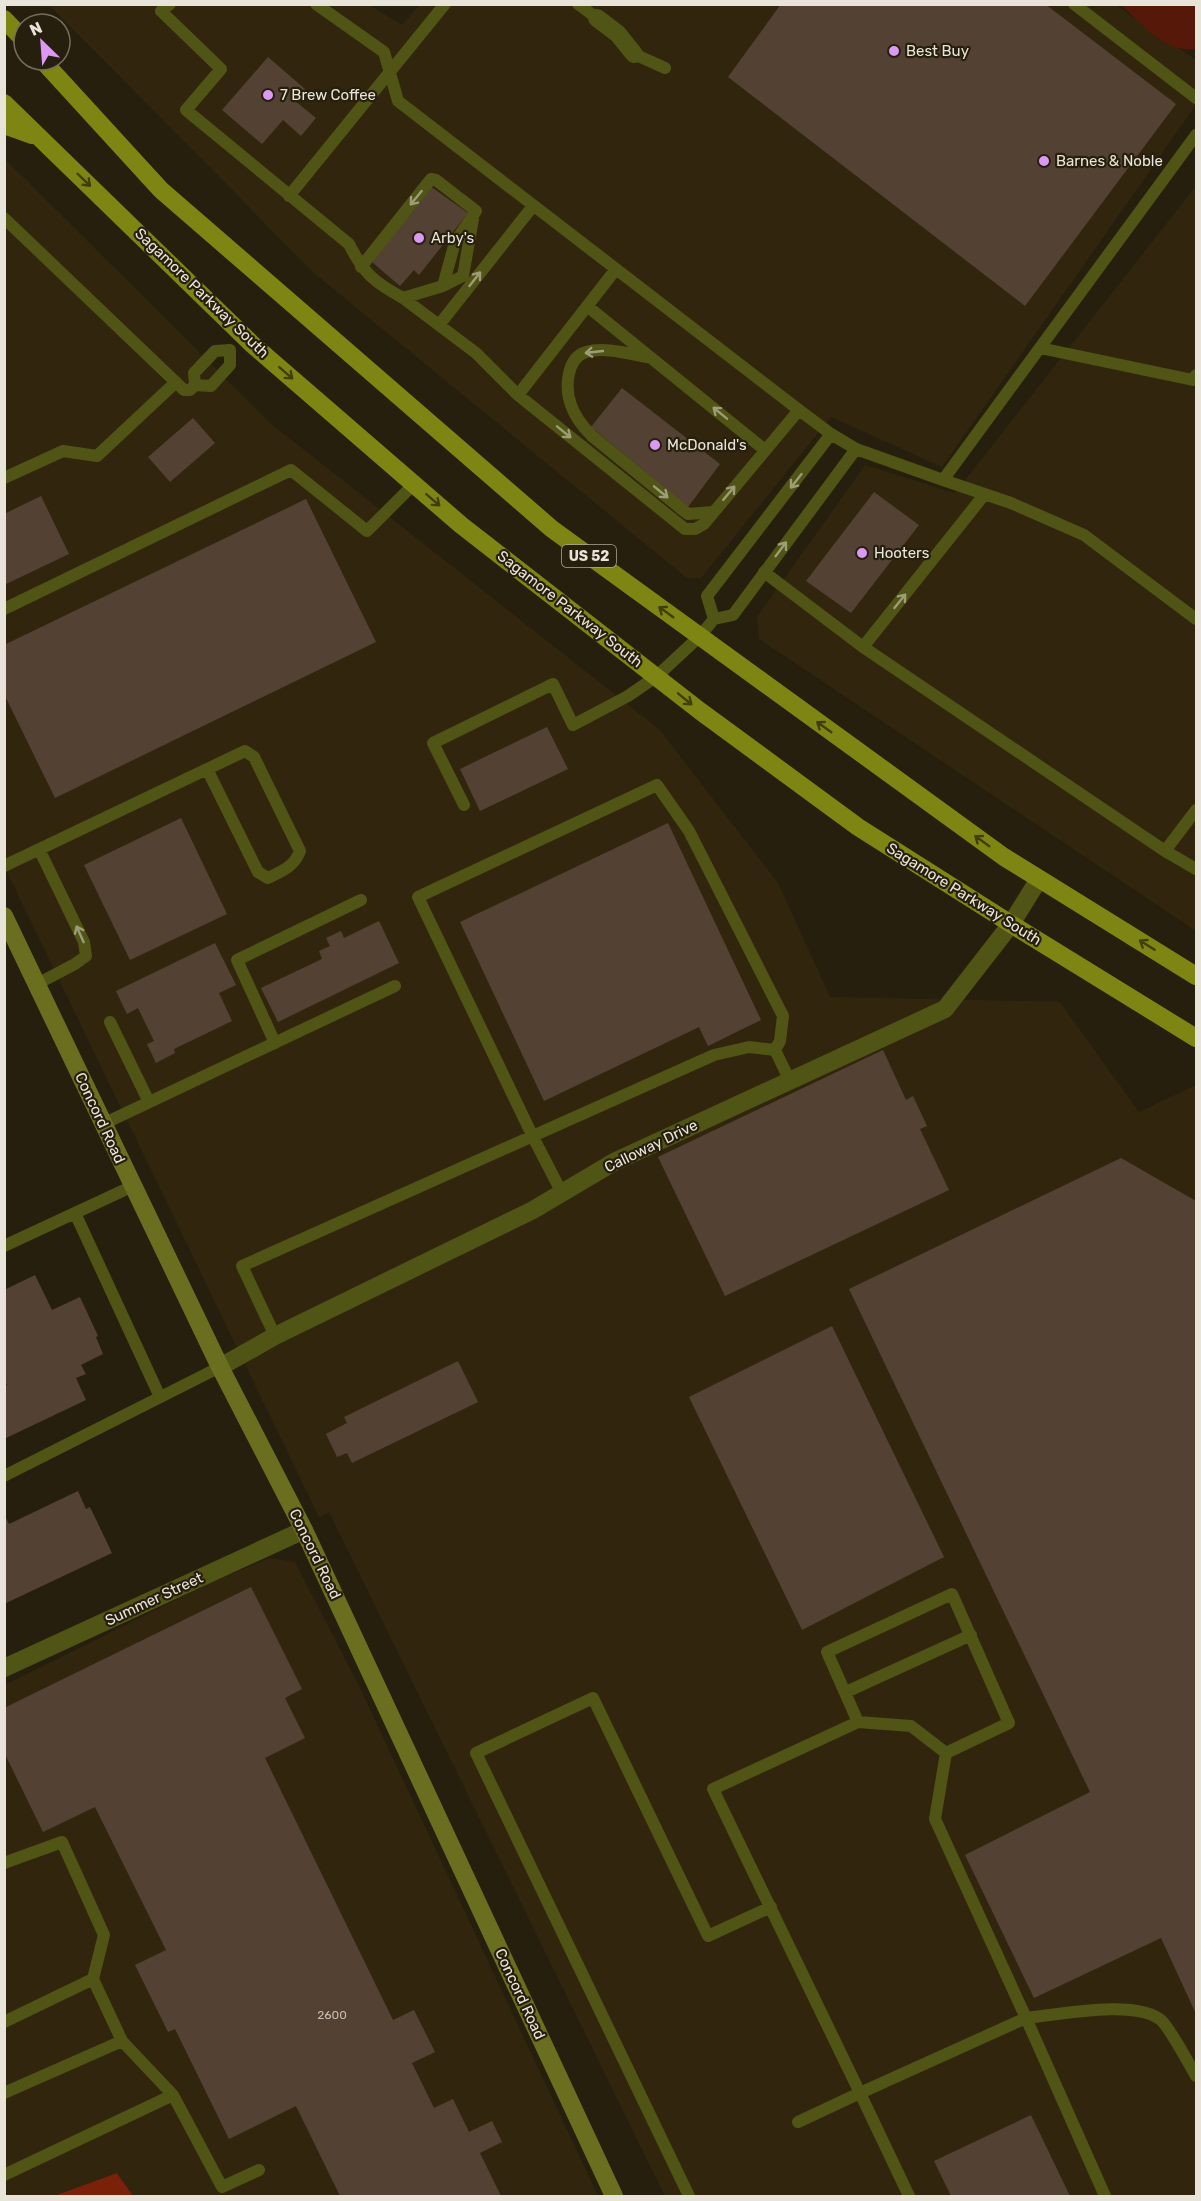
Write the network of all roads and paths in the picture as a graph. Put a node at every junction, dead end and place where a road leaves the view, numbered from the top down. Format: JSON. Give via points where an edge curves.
{"nodes":[{"id":1,"x":170,"y":4,"type":"edge"},
{"id":2,"x":316,"y":4,"type":"edge"},
{"id":3,"x":445,"y":4,"type":"edge"},
{"id":4,"x":578,"y":4,"type":"edge"},
{"id":5,"x":1074,"y":4,"type":"edge"},
{"id":6,"x":597,"y":18,"type":"joint"},
{"id":7,"x":634,"y":54,"type":"joint"},
{"id":8,"x":665,"y":69,"type":"dead end"},
{"id":9,"x":389,"y":71,"type":"junction"},
{"id":10,"x":53,"y":72,"type":"edge"},
{"id":11,"x":1197,"y":98,"type":"edge"},
{"id":12,"x":4,"y":103,"type":"edge"},
{"id":13,"x":4,"y":125,"type":"edge"},
{"id":14,"x":1197,"y":135,"type":"edge"},
{"id":15,"x":42,"y":139,"type":"junction"},
{"id":16,"x":288,"y":196,"type":"junction"},
{"id":17,"x":533,"y":206,"type":"junction"},
{"id":18,"x":4,"y":218,"type":"edge"},
{"id":19,"x":361,"y":267,"type":"junction"},
{"id":20,"x":616,"y":269,"type":"junction"},
{"id":21,"x":403,"y":298,"type":"junction"},
{"id":22,"x":587,"y":306,"type":"junction"},
{"id":23,"x":439,"y":325,"type":"junction"},
{"id":24,"x":244,"y":336,"type":"junction"},
{"id":25,"x":1040,"y":348,"type":"junction"},
{"id":26,"x":230,"y":350,"type":"junction"},
{"id":27,"x":651,"y":358,"type":"junction"},
{"id":28,"x":1195,"y":378,"type":"edge"},
{"id":29,"x":176,"y":382,"type":"junction"},
{"id":30,"x":195,"y":385,"type":"junction"},
{"id":31,"x":518,"y":395,"type":"junction"},
{"id":32,"x":799,"y":410,"type":"junction"},
{"id":33,"x":831,"y":434,"type":"junction"},
{"id":34,"x":856,"y":449,"type":"junction"},
{"id":35,"x":765,"y":450,"type":"junction"},
{"id":36,"x":4,"y":478,"type":"edge"},
{"id":37,"x":943,"y":480,"type":"junction"},
{"id":38,"x":414,"y":484,"type":"junction"},
{"id":39,"x":984,"y":495,"type":"junction"},
{"id":40,"x":713,"y":512,"type":"junction"},
{"id":41,"x":764,"y":572,"type":"junction"},
{"id":42,"x":4,"y":609,"type":"edge"},
{"id":43,"x":714,"y":619,"type":"junction"},
{"id":44,"x":1197,"y":619,"type":"edge"},
{"id":45,"x":700,"y":636,"type":"junction"},
{"id":46,"x":863,"y":647,"type":"junction"},
{"id":47,"x":657,"y":676,"type":"junction"},
{"id":48,"x":207,"y":770,"type":"junction"},
{"id":49,"x":464,"y":805,"type":"dead end"},
{"id":50,"x":1197,"y":810,"type":"edge"},
{"id":51,"x":39,"y":849,"type":"junction"},
{"id":52,"x":1165,"y":851,"type":"junction"},
{"id":53,"x":4,"y":866,"type":"edge"},
{"id":54,"x":1197,"y":870,"type":"edge"},
{"id":55,"x":1039,"y":879,"type":"junction"},
{"id":56,"x":361,"y":900,"type":"dead end"},
{"id":57,"x":4,"y":916,"type":"edge"},
{"id":58,"x":1011,"y":924,"type":"junction"},
{"id":59,"x":10,"y":940,"type":"edge"},
{"id":60,"x":1197,"y":976,"type":"edge"},
{"id":61,"x":37,"y":984,"type":"junction"},
{"id":62,"x":395,"y":986,"type":"dead end"},
{"id":63,"x":110,"y":1022,"type":"dead end"},
{"id":64,"x":1197,"y":1038,"type":"edge"},
{"id":65,"x":275,"y":1043,"type":"junction"},
{"id":66,"x":775,"y":1050,"type":"junction"},
{"id":67,"x":790,"y":1081,"type":"junction"},
{"id":68,"x":149,"y":1102,"type":"junction"},
{"id":69,"x":104,"y":1124,"type":"junction"},
{"id":70,"x":533,"y":1137,"type":"junction"},
{"id":71,"x":133,"y":1186,"type":"junction"},
{"id":72,"x":562,"y":1193,"type":"junction"},
{"id":73,"x":75,"y":1213,"type":"junction"},
{"id":74,"x":4,"y":1246,"type":"edge"},
{"id":75,"x":275,"y":1336,"type":"junction"},
{"id":76,"x":220,"y":1367,"type":"junction"},
{"id":77,"x":160,"y":1397,"type":"junction"},
{"id":78,"x":4,"y":1476,"type":"edge"},
{"id":79,"x":304,"y":1530,"type":"junction"},
{"id":80,"x":970,"y":1635,"type":"junction"},
{"id":81,"x":4,"y":1668,"type":"edge"},
{"id":82,"x":846,"y":1692,"type":"junction"},
{"id":83,"x":858,"y":1722,"type":"junction"},
{"id":84,"x":946,"y":1753,"type":"junction"},
{"id":85,"x":4,"y":1863,"type":"edge"},
{"id":86,"x":771,"y":1907,"type":"junction"},
{"id":87,"x":93,"y":1979,"type":"junction"},
{"id":88,"x":1026,"y":2018,"type":"junction"},
{"id":89,"x":4,"y":2022,"type":"edge"},
{"id":90,"x":122,"y":2041,"type":"junction"},
{"id":91,"x":1197,"y":2076,"type":"edge"},
{"id":92,"x":4,"y":2093,"type":"edge"},
{"id":93,"x":860,"y":2093,"type":"junction"},
{"id":94,"x":173,"y":2095,"type":"junction"},
{"id":95,"x":798,"y":2122,"type":"dead end"},
{"id":96,"x":259,"y":2170,"type":"dead end"},
{"id":97,"x":4,"y":2175,"type":"edge"},
{"id":98,"x":614,"y":2196,"type":"edge"},
{"id":99,"x":689,"y":2196,"type":"edge"},
{"id":100,"x":909,"y":2196,"type":"edge"},
{"id":101,"x":1105,"y":2196,"type":"edge"}],
"edges":[{"from":1,"to":16,"type":"lane","via":[[161,11],[221,69],[186,110]]},
{"from":2,"to":9,"type":"lane","via":[[384,52]]},
{"from":3,"to":9,"type":"lane"},
{"from":4,"to":6,"type":"lane"},
{"from":5,"to":11,"type":"lane"},
{"from":6,"to":7,"type":"street","via":[[618,34]]},
{"from":7,"to":8,"type":"lane"},
{"from":9,"to":16,"type":"lane"},
{"from":9,"to":17,"type":"lane","via":[[398,101]]},
{"from":45,"to":10,"type":"main road","number":"US 52","one_way":true,"via":[[552,529],[170,197]]},
{"from":12,"to":15,"type":"main road","name":"Sagamore Parkway South"},
{"from":13,"to":15,"type":"main road"},
{"from":14,"to":25,"type":"lane"},
{"from":15,"to":24,"type":"main road","name":"Sagamore Parkway South","one_way":true},
{"from":16,"to":19,"type":"lane","via":[[350,244]]},
{"from":17,"to":20,"type":"lane"},
{"from":23,"to":17,"type":"lane","one_way":true},
{"from":18,"to":29,"type":"lane"},
{"from":19,"to":21,"type":"lane","via":[[383,287]]},
{"from":21,"to":19,"type":"lane","one_way":true,"via":[[443,286],[455,242],[476,211],[436,180],[431,179]]},
{"from":20,"to":22,"type":"lane"},
{"from":20,"to":32,"type":"lane"},
{"from":21,"to":23,"type":"lane"},
{"from":22,"to":27,"type":"lane"},
{"from":22,"to":31,"type":"lane"},
{"from":23,"to":31,"type":"lane"},
{"from":24,"to":26,"type":"lane"},
{"from":24,"to":38,"type":"main road","name":"Sagamore Parkway South","one_way":true},
{"from":25,"to":28,"type":"lane"},
{"from":25,"to":37,"type":"lane"},
{"from":26,"to":30,"type":"lane","via":[[215,351],[194,373]]},
{"from":26,"to":30,"type":"lane","via":[[230,365],[211,386]]},
{"from":35,"to":27,"type":"lane","one_way":true},
{"from":27,"to":40,"type":"lane","one_way":true,"via":[[602,350],[585,352],[570,368],[567,383],[571,406],[592,436],[688,514]]},
{"from":29,"to":30,"type":"lane","via":[[184,390]]},
{"from":29,"to":36,"type":"lane","via":[[98,456],[63,451]]},
{"from":31,"to":40,"type":"lane","one_way":true,"via":[[685,529],[704,524]]},
{"from":32,"to":33,"type":"lane"},
{"from":32,"to":35,"type":"lane"},
{"from":33,"to":34,"type":"lane"},
{"from":33,"to":43,"type":"lane","one_way":true,"via":[[707,596]]},
{"from":34,"to":37,"type":"lane"},
{"from":41,"to":34,"type":"lane","one_way":true},
{"from":40,"to":35,"type":"lane","one_way":true},
{"from":37,"to":39,"type":"lane"},
{"from":38,"to":42,"type":"lane","via":[[367,531],[291,470]]},
{"from":38,"to":47,"type":"main road","name":"Sagamore Parkway South","one_way":true,"via":[[461,525]]},
{"from":39,"to":44,"type":"lane","via":[[1084,535]]},
{"from":46,"to":39,"type":"lane","one_way":true},
{"from":41,"to":43,"type":"lane","via":[[733,615]]},
{"from":41,"to":46,"type":"lane"},
{"from":43,"to":45,"type":"lane"},
{"from":45,"to":47,"type":"lane"},
{"from":55,"to":45,"type":"main road","number":"US 52","one_way":true},
{"from":46,"to":52,"type":"lane"},
{"from":47,"to":49,"type":"lane","via":[[573,725],[553,684],[433,743]]},
{"from":47,"to":58,"type":"main road","name":"Sagamore Parkway South","one_way":true,"via":[[858,827]]},
{"from":48,"to":48,"type":"lane","via":[[245,751],[254,758],[300,851],[291,867],[268,879],[258,872]]},
{"from":48,"to":51,"type":"lane"},
{"from":50,"to":52,"type":"lane"},
{"from":51,"to":53,"type":"lane"},
{"from":61,"to":51,"type":"lane","one_way":true,"via":[[86,956],[84,942]]},
{"from":52,"to":54,"type":"lane"},
{"from":55,"to":58,"type":"street","name":"Calloway Drive"},
{"from":60,"to":55,"type":"main road","number":"US 52","one_way":true},
{"from":56,"to":65,"type":"lane","via":[[237,960]]},
{"from":57,"to":59,"type":"street","name":"Concord Road"},
{"from":58,"to":64,"type":"main road","name":"Sagamore Parkway South"},
{"from":58,"to":67,"type":"street","name":"Calloway Drive","via":[[945,1009]]},
{"from":59,"to":61,"type":"street","name":"Concord Road"},
{"from":61,"to":69,"type":"street","name":"Concord Road"},
{"from":62,"to":65,"type":"lane"},
{"from":63,"to":68,"type":"lane"},
{"from":65,"to":68,"type":"lane"},
{"from":66,"to":67,"type":"lane"},
{"from":66,"to":70,"type":"lane","via":[[749,1047],[714,1055]]},
{"from":66,"to":70,"type":"lane","via":[[783,1017],[689,831],[657,785],[418,897]]},
{"from":67,"to":72,"type":"street","name":"Calloway Drive","via":[[614,1162]]},
{"from":68,"to":69,"type":"lane"},
{"from":69,"to":71,"type":"street","name":"Concord Road"},
{"from":70,"to":72,"type":"lane"},
{"from":70,"to":75,"type":"lane","via":[[242,1266]]},
{"from":71,"to":73,"type":"lane"},
{"from":71,"to":76,"type":"street","name":"Concord Road"},
{"from":72,"to":75,"type":"street","name":"Calloway Drive"},
{"from":73,"to":74,"type":"lane"},
{"from":73,"to":77,"type":"lane"},
{"from":75,"to":76,"type":"street","name":"Calloway Drive"},
{"from":76,"to":77,"type":"lane"},
{"from":76,"to":79,"type":"street","name":"Concord Road"},
{"from":77,"to":78,"type":"lane"},
{"from":79,"to":81,"type":"street","name":"Summer Street"},
{"from":79,"to":98,"type":"street","name":"Concord Road"},
{"from":80,"to":82,"type":"lane"},
{"from":80,"to":82,"type":"lane","via":[[952,1594],[827,1652]]},
{"from":80,"to":84,"type":"lane","via":[[1009,1723]]},
{"from":82,"to":83,"type":"lane"},
{"from":83,"to":84,"type":"lane","via":[[911,1726]]},
{"from":83,"to":86,"type":"lane","via":[[713,1789]]},
{"from":84,"to":88,"type":"lane","via":[[935,1819]]},
{"from":85,"to":87,"type":"lane","via":[[62,1842],[104,1935]]},
{"from":86,"to":93,"type":"lane"},
{"from":86,"to":99,"type":"lane","via":[[708,1936],[593,1698],[476,1753]]},
{"from":87,"to":89,"type":"lane"},
{"from":87,"to":90,"type":"lane"},
{"from":88,"to":91,"type":"lane","via":[[1107,2009],[1144,2011],[1161,2021]]},
{"from":88,"to":93,"type":"lane"},
{"from":88,"to":101,"type":"lane"},
{"from":90,"to":92,"type":"lane"},
{"from":90,"to":94,"type":"lane"},
{"from":93,"to":95,"type":"lane"},
{"from":93,"to":100,"type":"lane"},
{"from":94,"to":96,"type":"lane","via":[[222,2187]]},
{"from":94,"to":97,"type":"lane"}]}
